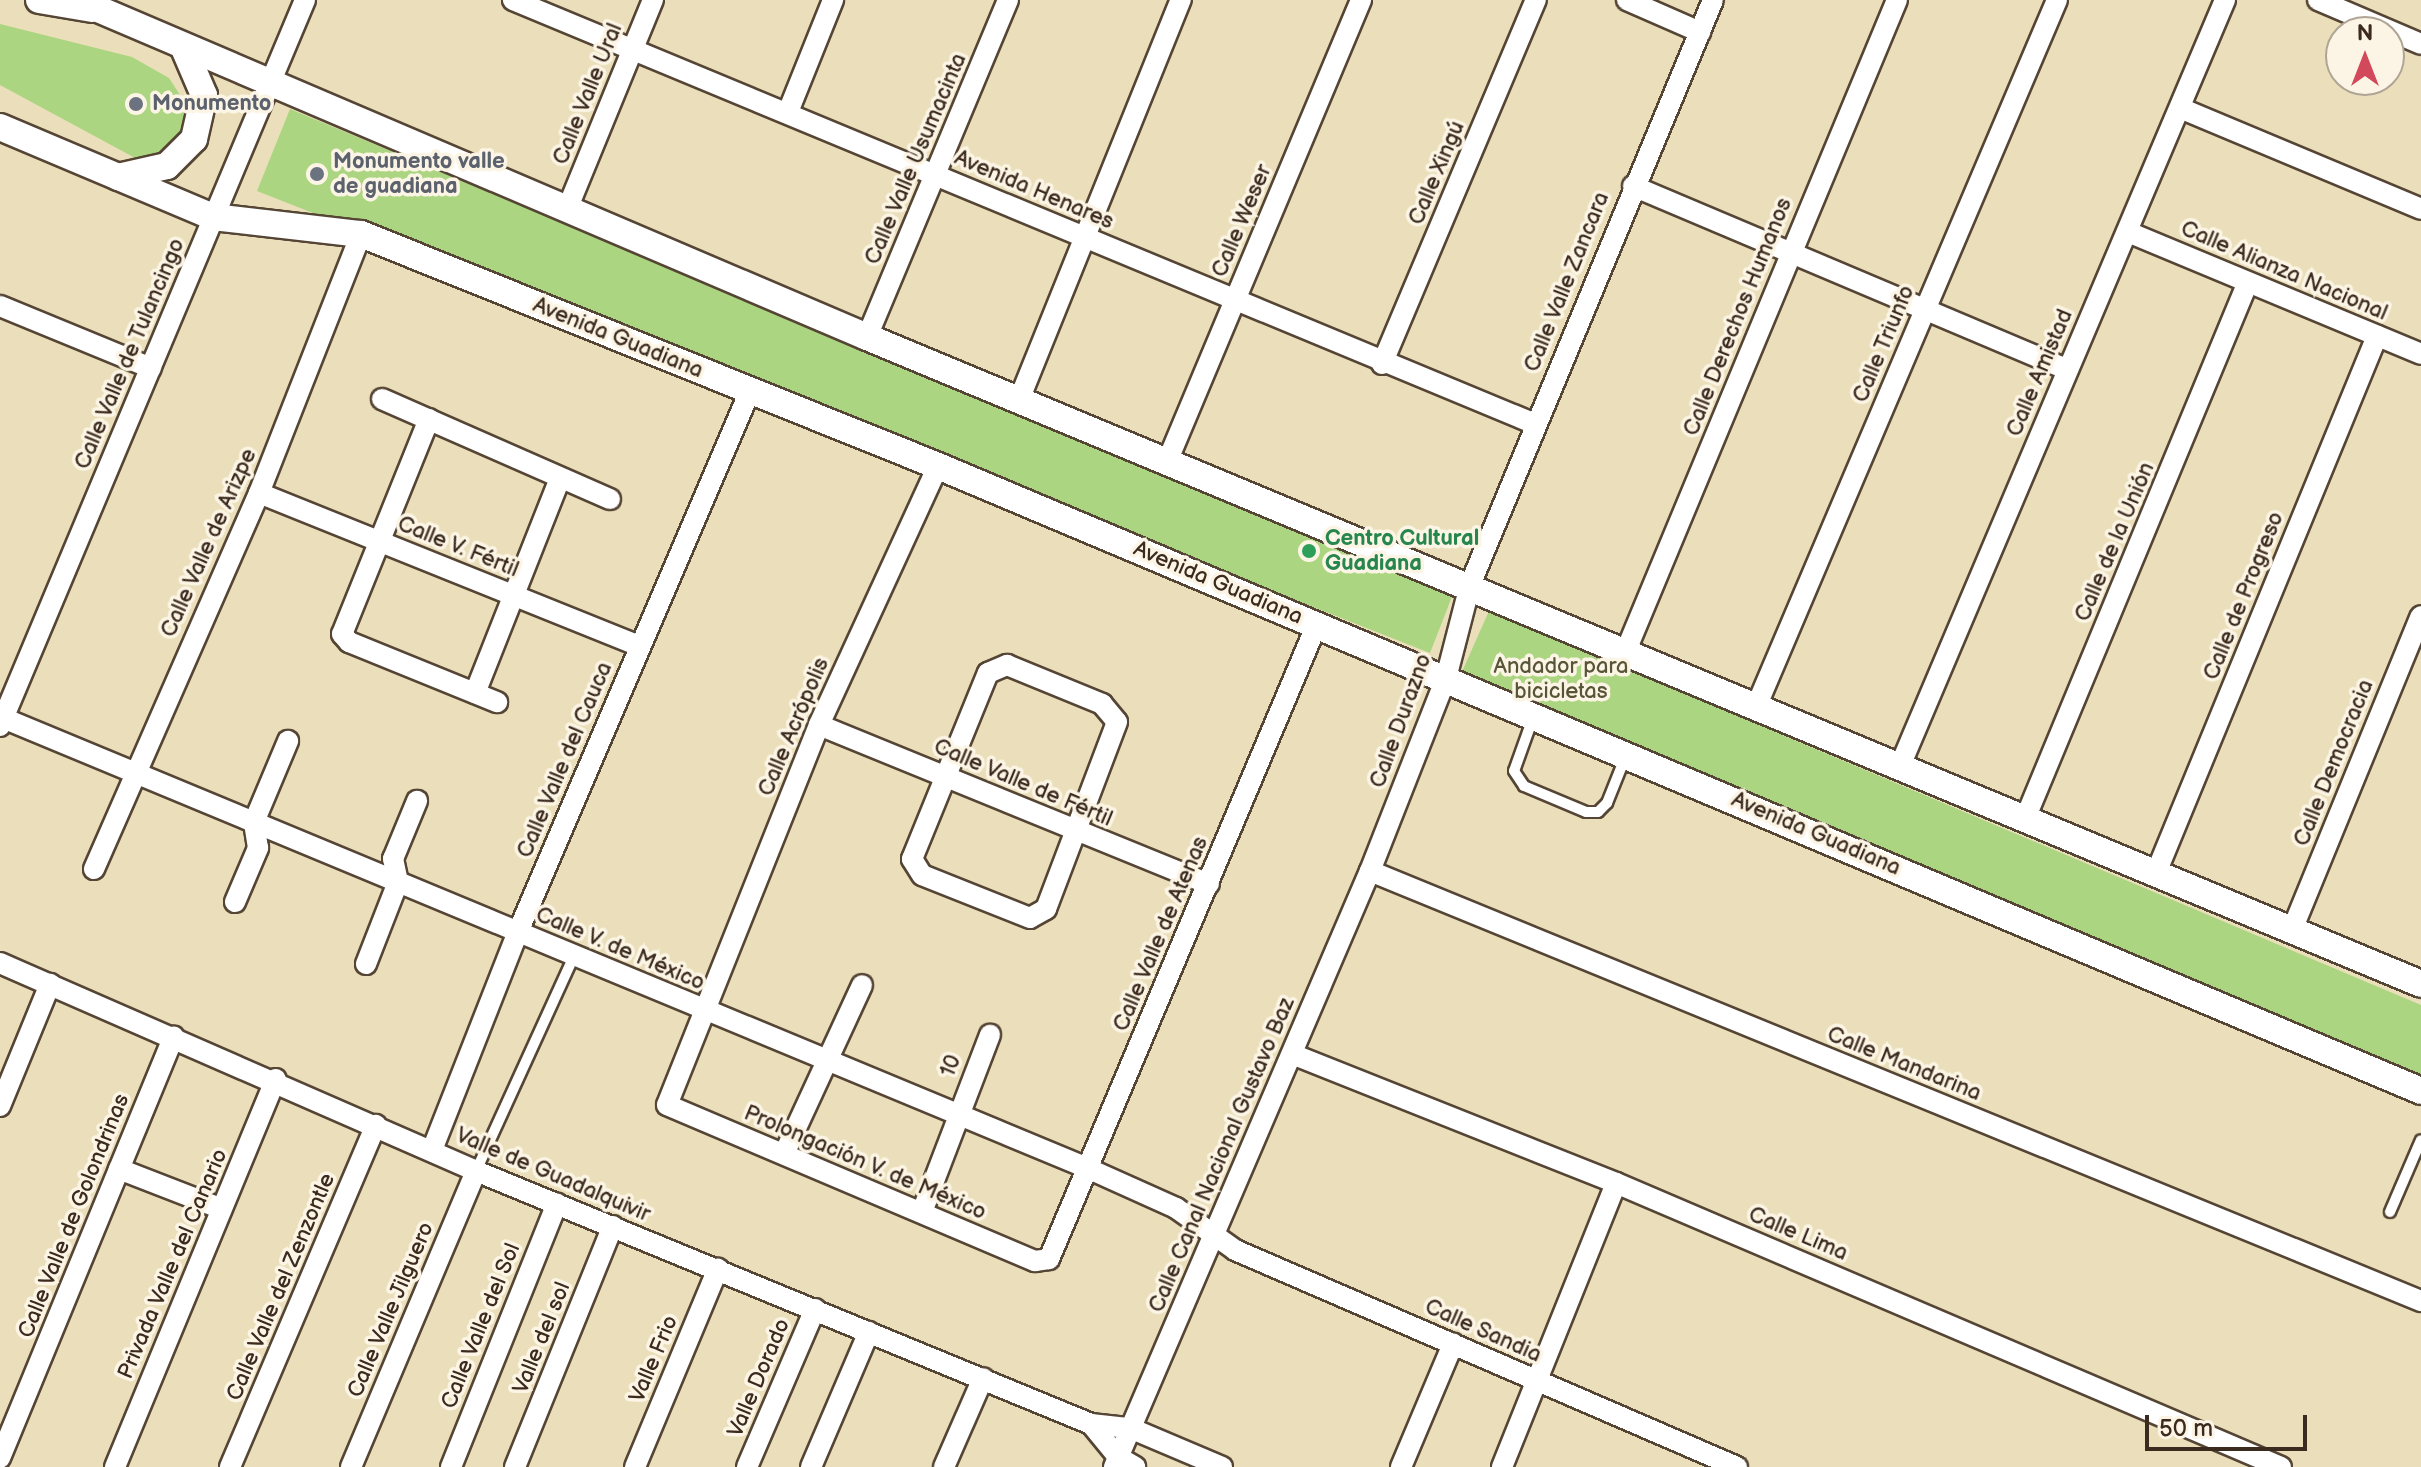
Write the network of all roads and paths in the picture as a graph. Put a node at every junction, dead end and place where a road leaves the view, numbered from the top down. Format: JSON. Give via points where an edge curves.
{"nodes":[{"id":1,"x":39,"y":0,"type":"edge"},
{"id":2,"x":77,"y":0,"type":"edge"},
{"id":3,"x":305,"y":0,"type":"edge"},
{"id":4,"x":513,"y":0,"type":"edge"},
{"id":5,"x":653,"y":0,"type":"edge"},
{"id":6,"x":833,"y":0,"type":"edge"},
{"id":7,"x":1008,"y":0,"type":"edge"},
{"id":8,"x":1181,"y":0,"type":"edge"},
{"id":9,"x":1361,"y":0,"type":"edge"},
{"id":10,"x":1536,"y":0,"type":"edge"},
{"id":11,"x":1627,"y":0,"type":"edge"},
{"id":12,"x":1713,"y":0,"type":"edge"},
{"id":13,"x":1897,"y":0,"type":"edge"},
{"id":14,"x":2057,"y":0,"type":"edge"},
{"id":15,"x":2225,"y":0,"type":"edge"},
{"id":16,"x":2318,"y":0,"type":"edge"},
{"id":17,"x":104,"y":11,"type":"junction"},
{"id":18,"x":1700,"y":32,"type":"junction"},
{"id":19,"x":2421,"y":44,"type":"edge"},
{"id":20,"x":183,"y":46,"type":"junction"},
{"id":21,"x":633,"y":48,"type":"junction"},
{"id":22,"x":272,"y":81,"type":"junction"},
{"id":23,"x":2180,"y":108,"type":"junction"},
{"id":24,"x":788,"y":112,"type":"junction"},
{"id":25,"x":0,"y":116,"type":"edge"},
{"id":26,"x":0,"y":127,"type":"edge"},
{"id":27,"x":58,"y":150,"type":"junction"},
{"id":28,"x":938,"y":175,"type":"junction"},
{"id":29,"x":118,"y":177,"type":"junction"},
{"id":30,"x":1633,"y":186,"type":"junction"},
{"id":31,"x":568,"y":207,"type":"junction"},
{"id":32,"x":2421,"y":209,"type":"edge"},
{"id":33,"x":213,"y":217,"type":"junction"},
{"id":34,"x":2128,"y":232,"type":"junction"},
{"id":35,"x":361,"y":234,"type":"junction"},
{"id":36,"x":1085,"y":239,"type":"junction"},
{"id":37,"x":1789,"y":254,"type":"junction"},
{"id":38,"x":2248,"y":282,"type":"junction"},
{"id":39,"x":1234,"y":302,"type":"junction"},
{"id":40,"x":0,"y":306,"type":"edge"},
{"id":41,"x":1924,"y":312,"type":"junction"},
{"id":42,"x":2377,"y":336,"type":"junction"},
{"id":43,"x":867,"y":337,"type":"junction"},
{"id":44,"x":2421,"y":354,"type":"edge"},
{"id":45,"x":1382,"y":364,"type":"junction"},
{"id":46,"x":151,"y":368,"type":"junction"},
{"id":47,"x":2067,"y":369,"type":"junction"},
{"id":48,"x":750,"y":391,"type":"junction"},
{"id":49,"x":382,"y":399,"type":"dead end"},
{"id":50,"x":1019,"y":400,"type":"junction"},
{"id":51,"x":429,"y":419,"type":"junction"},
{"id":52,"x":1535,"y":424,"type":"junction"},
{"id":53,"x":1167,"y":462,"type":"junction"},
{"id":54,"x":938,"y":466,"type":"junction"},
{"id":55,"x":560,"y":478,"type":"junction"},
{"id":56,"x":259,"y":493,"type":"junction"},
{"id":57,"x":610,"y":499,"type":"dead end"},
{"id":58,"x":379,"y":540,"type":"junction"},
{"id":59,"x":1470,"y":585,"type":"junction"},
{"id":60,"x":516,"y":596,"type":"junction"},
{"id":61,"x":2421,"y":616,"type":"edge"},
{"id":62,"x":1317,"y":624,"type":"junction"},
{"id":63,"x":639,"y":646,"type":"junction"},
{"id":64,"x":1625,"y":653,"type":"junction"},
{"id":65,"x":1446,"y":678,"type":"junction"},
{"id":66,"x":475,"y":693,"type":"junction"},
{"id":67,"x":497,"y":702,"type":"dead end"},
{"id":68,"x":1756,"y":707,"type":"junction"},
{"id":69,"x":1533,"y":716,"type":"junction"},
{"id":70,"x":2,"y":722,"type":"edge"},
{"id":71,"x":819,"y":725,"type":"junction"},
{"id":72,"x":288,"y":741,"type":"dead end"},
{"id":73,"x":1627,"y":754,"type":"junction"},
{"id":74,"x":1900,"y":766,"type":"junction"},
{"id":75,"x":134,"y":772,"type":"junction"},
{"id":76,"x":945,"y":775,"type":"junction"},
{"id":77,"x":417,"y":801,"type":"dead end"},
{"id":78,"x":2025,"y":819,"type":"junction"},
{"id":79,"x":254,"y":822,"type":"junction"},
{"id":80,"x":1078,"y":833,"type":"junction"},
{"id":81,"x":94,"y":869,"type":"dead end"},
{"id":82,"x":1370,"y":871,"type":"junction"},
{"id":83,"x":2156,"y":873,"type":"junction"},
{"id":84,"x":398,"y":882,"type":"junction"},
{"id":85,"x":1209,"y":884,"type":"junction"},
{"id":86,"x":235,"y":902,"type":"dead end"},
{"id":87,"x":2292,"y":930,"type":"junction"},
{"id":88,"x":518,"y":932,"type":"junction"},
{"id":89,"x":574,"y":956,"type":"junction"},
{"id":90,"x":0,"y":963,"type":"edge"},
{"id":91,"x":366,"y":964,"type":"dead end"},
{"id":92,"x":2419,"y":978,"type":"edge"},
{"id":93,"x":50,"y":984,"type":"junction"},
{"id":94,"x":862,"y":985,"type":"dead end"},
{"id":95,"x":706,"y":1012,"type":"junction"},
{"id":96,"x":990,"y":1035,"type":"dead end"},
{"id":97,"x":174,"y":1036,"type":"junction"},
{"id":98,"x":1292,"y":1054,"type":"junction"},
{"id":99,"x":825,"y":1061,"type":"junction"},
{"id":100,"x":276,"y":1079,"type":"junction"},
{"id":101,"x":2421,"y":1091,"type":"edge"},
{"id":102,"x":667,"y":1105,"type":"joint"},
{"id":103,"x":0,"y":1106,"type":"edge"},
{"id":104,"x":957,"y":1114,"type":"junction"},
{"id":105,"x":376,"y":1125,"type":"junction"},
{"id":106,"x":2421,"y":1140,"type":"edge"},
{"id":107,"x":432,"y":1150,"type":"junction"},
{"id":108,"x":784,"y":1154,"type":"junction"},
{"id":109,"x":1087,"y":1168,"type":"junction"},
{"id":110,"x":119,"y":1169,"type":"junction"},
{"id":111,"x":476,"y":1171,"type":"junction"},
{"id":112,"x":1616,"y":1183,"type":"junction"},
{"id":113,"x":557,"y":1203,"type":"junction"},
{"id":114,"x":222,"y":1209,"type":"junction"},
{"id":115,"x":922,"y":1212,"type":"junction"},
{"id":116,"x":2390,"y":1212,"type":"dead end"},
{"id":117,"x":613,"y":1226,"type":"junction"},
{"id":118,"x":1213,"y":1233,"type":"junction"},
{"id":119,"x":1046,"y":1261,"type":"joint"},
{"id":120,"x":718,"y":1269,"type":"junction"},
{"id":121,"x":2421,"y":1301,"type":"edge"},
{"id":122,"x":815,"y":1309,"type":"junction"},
{"id":123,"x":869,"y":1332,"type":"junction"},
{"id":124,"x":1453,"y":1344,"type":"junction"},
{"id":125,"x":983,"y":1378,"type":"junction"},
{"id":126,"x":1535,"y":1380,"type":"junction"},
{"id":127,"x":1091,"y":1424,"type":"junction"},
{"id":128,"x":1130,"y":1428,"type":"junction"},
{"id":129,"x":0,"y":1458,"type":"edge"},
{"id":130,"x":1122,"y":1464,"type":"edge"},
{"id":131,"x":115,"y":1467,"type":"edge"},
{"id":132,"x":230,"y":1467,"type":"edge"},
{"id":133,"x":351,"y":1467,"type":"edge"},
{"id":134,"x":451,"y":1467,"type":"edge"},
{"id":135,"x":515,"y":1467,"type":"edge"},
{"id":136,"x":635,"y":1467,"type":"edge"},
{"id":137,"x":747,"y":1467,"type":"edge"},
{"id":138,"x":811,"y":1467,"type":"edge"},
{"id":139,"x":944,"y":1467,"type":"edge"},
{"id":140,"x":1222,"y":1467,"type":"edge"},
{"id":141,"x":1401,"y":1467,"type":"edge"},
{"id":142,"x":1502,"y":1467,"type":"edge"},
{"id":143,"x":1737,"y":1467,"type":"edge"},
{"id":144,"x":2281,"y":1467,"type":"edge"}],
"edges":[{"from":1,"to":17,"type":"street"},
{"from":2,"to":17,"type":"street"},
{"from":3,"to":22,"type":"street","name":"Calle Valle de Tulancingo"},
{"from":4,"to":21,"type":"street","name":"Avenida Henares"},
{"from":5,"to":21,"type":"street","name":"Calle Valle Ural"},
{"from":6,"to":24,"type":"street"},
{"from":7,"to":28,"type":"street","name":"Calle Valle Usumacinta"},
{"from":8,"to":36,"type":"street"},
{"from":9,"to":39,"type":"street","name":"Calle Weser"},
{"from":10,"to":45,"type":"street","name":"Calle Xingú"},
{"from":11,"to":18,"type":"street"},
{"from":12,"to":18,"type":"street","name":"Calle Valle Zancara"},
{"from":13,"to":37,"type":"street","name":"Calle Derechos Humanos"},
{"from":14,"to":41,"type":"street","name":"Calle Triunfo"},
{"from":15,"to":23,"type":"street","name":"Calle Amistad"},
{"from":16,"to":19,"type":"street"},
{"from":17,"to":20,"type":"street"},
{"from":18,"to":30,"type":"street","name":"Calle Valle Zancara"},
{"from":20,"to":22,"type":"street"},
{"from":20,"to":29,"type":"street","via":[[204,95],[194,139],[167,166]]},
{"from":21,"to":24,"type":"street","name":"Avenida Henares"},
{"from":21,"to":31,"type":"street","name":"Calle Valle Ural"},
{"from":22,"to":31,"type":"street"},
{"from":22,"to":33,"type":"street","name":"Calle Valle de Tulancingo"},
{"from":23,"to":32,"type":"street"},
{"from":23,"to":34,"type":"street","name":"Calle Amistad"},
{"from":24,"to":28,"type":"street","name":"Avenida Henares"},
{"from":25,"to":27,"type":"street"},
{"from":26,"to":27,"type":"street","name":"Avenida Guadiana"},
{"from":27,"to":29,"type":"street","name":"Avenida Guadiana"},
{"from":28,"to":36,"type":"street","name":"Avenida Henares"},
{"from":28,"to":43,"type":"street","name":"Calle Valle Usumacinta"},
{"from":29,"to":33,"type":"street","name":"Avenida Guadiana"},
{"from":30,"to":37,"type":"street"},
{"from":30,"to":52,"type":"street","name":"Calle Valle Zancara"},
{"from":31,"to":43,"type":"street"},
{"from":33,"to":35,"type":"street","name":"Avenida Guadiana"},
{"from":33,"to":46,"type":"street","name":"Calle Valle de Tulancingo"},
{"from":34,"to":38,"type":"street","name":"Calle Alianza Nacional"},
{"from":34,"to":47,"type":"street","name":"Calle Amistad"},
{"from":35,"to":48,"type":"street","name":"Avenida Guadiana"},
{"from":35,"to":56,"type":"street","name":"Calle Valle de Arizpe"},
{"from":36,"to":39,"type":"street","name":"Avenida Henares"},
{"from":36,"to":50,"type":"street"},
{"from":37,"to":41,"type":"street"},
{"from":37,"to":64,"type":"street","name":"Calle Derechos Humanos"},
{"from":38,"to":42,"type":"street","name":"Calle Alianza Nacional"},
{"from":38,"to":78,"type":"street","name":"Calle de la Unión"},
{"from":39,"to":45,"type":"street","name":"Avenida Henares"},
{"from":39,"to":53,"type":"street","name":"Calle Weser"},
{"from":40,"to":46,"type":"street"},
{"from":41,"to":47,"type":"street"},
{"from":41,"to":68,"type":"street","name":"Calle Triunfo"},
{"from":42,"to":44,"type":"street","name":"Calle Alianza Nacional"},
{"from":42,"to":83,"type":"street","name":"Calle de Progreso"},
{"from":43,"to":50,"type":"street"},
{"from":45,"to":52,"type":"street","name":"Avenida Henares"},
{"from":46,"to":70,"type":"street","name":"Calle Valle de Tulancingo"},
{"from":47,"to":74,"type":"street","name":"Calle Amistad"},
{"from":48,"to":54,"type":"street","name":"Avenida Guadiana"},
{"from":48,"to":63,"type":"street","name":"Calle Valle del Cauca"},
{"from":49,"to":51,"type":"street"},
{"from":50,"to":53,"type":"street"},
{"from":51,"to":55,"type":"street"},
{"from":51,"to":58,"type":"street"},
{"from":52,"to":59,"type":"street","name":"Calle Valle Zancara"},
{"from":53,"to":59,"type":"street"},
{"from":54,"to":62,"type":"street","name":"Avenida Guadiana"},
{"from":54,"to":71,"type":"street","name":"Calle Acrópolis"},
{"from":55,"to":57,"type":"street"},
{"from":55,"to":60,"type":"street"},
{"from":56,"to":58,"type":"street","name":"Calle V. Fértil"},
{"from":56,"to":75,"type":"street","name":"Calle Valle de Arizpe"},
{"from":58,"to":60,"type":"street","name":"Calle V. Fértil"},
{"from":58,"to":66,"type":"street","via":[[342,634],[349,642]]},
{"from":59,"to":64,"type":"street"},
{"from":59,"to":65,"type":"street","name":"Calle Durazno"},
{"from":60,"to":63,"type":"street","name":"Calle V. Fértil"},
{"from":60,"to":66,"type":"street"},
{"from":61,"to":87,"type":"street","name":"Calle Democracia"},
{"from":62,"to":65,"type":"street","name":"Avenida Guadiana"},
{"from":62,"to":85,"type":"street","name":"Calle Valle de Atenas"},
{"from":63,"to":88,"type":"street","name":"Calle Valle del Cauca"},
{"from":64,"to":68,"type":"street"},
{"from":65,"to":69,"type":"street","name":"Avenida Guadiana"},
{"from":65,"to":82,"type":"street","name":"Calle Durazno"},
{"from":66,"to":67,"type":"street"},
{"from":68,"to":74,"type":"street"},
{"from":69,"to":73,"type":"street","name":"Avenida Guadiana"},
{"from":69,"to":73,"type":"lane","via":[[1516,777],[1586,812],[1604,808]]},
{"from":70,"to":75,"type":"street","name":"Calle V. de México"},
{"from":71,"to":76,"type":"street","name":"Calle Valle de Fértil"},
{"from":71,"to":95,"type":"street","name":"Calle Acrópolis"},
{"from":72,"to":79,"type":"street"},
{"from":73,"to":101,"type":"street","name":"Avenida Guadiana"},
{"from":74,"to":78,"type":"street"},
{"from":75,"to":79,"type":"street","name":"Calle V. de México"},
{"from":75,"to":81,"type":"street","name":"Calle Valle de Arizpe"},
{"from":76,"to":80,"type":"street","name":"Calle Valle de Fértil"},
{"from":76,"to":80,"type":"street","via":[[913,851],[913,865],[922,875],[1022,917],[1037,917]]},
{"from":76,"to":80,"type":"street","via":[[995,666],[1102,704],[1116,714],[1117,729]]},
{"from":77,"to":84,"type":"street","via":[[393,859]]},
{"from":78,"to":83,"type":"street"},
{"from":79,"to":84,"type":"street","name":"Calle V. de México"},
{"from":79,"to":86,"type":"street","via":[[258,848]]},
{"from":80,"to":85,"type":"street","name":"Calle Valle de Fértil"},
{"from":82,"to":98,"type":"street","name":"Calle Canal Nacional Gustavo Baz"},
{"from":82,"to":121,"type":"street","name":"Calle Mandarina"},
{"from":83,"to":87,"type":"street"},
{"from":84,"to":88,"type":"street","name":"Calle V. de México"},
{"from":84,"to":91,"type":"street"},
{"from":85,"to":109,"type":"street","name":"Calle Valle de Atenas"},
{"from":87,"to":92,"type":"street"},
{"from":88,"to":89,"type":"street","name":"Calle V. de México"},
{"from":88,"to":107,"type":"street","name":"Calle Valle del Cauca"},
{"from":89,"to":95,"type":"street","name":"Calle V. de México"},
{"from":89,"to":111,"type":"lane"},
{"from":90,"to":93,"type":"street","name":"Valle de Guadalquivir"},
{"from":93,"to":97,"type":"street","name":"Valle de Guadalquivir"},
{"from":93,"to":103,"type":"street"},
{"from":94,"to":99,"type":"street"},
{"from":95,"to":99,"type":"street","name":"Calle V. de México"},
{"from":95,"to":102,"type":"street","name":"Calle Acrópolis"},
{"from":96,"to":104,"type":"street","name":"10"},
{"from":97,"to":100,"type":"street","name":"Valle de Guadalquivir"},
{"from":97,"to":110,"type":"street","name":"Calle Valle de Golondrinas"},
{"from":98,"to":112,"type":"street","name":"Calle Lima"},
{"from":98,"to":118,"type":"street","name":"Calle Canal Nacional Gustavo Baz"},
{"from":99,"to":104,"type":"street","name":"Calle V. de México"},
{"from":99,"to":108,"type":"street"},
{"from":100,"to":105,"type":"street","name":"Valle de Guadalquivir"},
{"from":100,"to":114,"type":"street","name":"Privada Valle del Canario"},
{"from":102,"to":108,"type":"street","name":"Prolongación V. de México"},
{"from":104,"to":109,"type":"street","name":"Calle V. de México"},
{"from":104,"to":115,"type":"street","name":"10"},
{"from":105,"to":107,"type":"street","name":"Valle de Guadalquivir"},
{"from":105,"to":132,"type":"street","name":"Calle Valle del Zenzontle"},
{"from":106,"to":116,"type":"lane"},
{"from":107,"to":111,"type":"street","name":"Valle de Guadalquivir"},
{"from":108,"to":115,"type":"street","name":"Prolongación V. de México"},
{"from":109,"to":118,"type":"street","name":"Calle V. de México","via":[[1176,1208]]},
{"from":109,"to":119,"type":"street","name":"Calle Valle de Atenas"},
{"from":110,"to":114,"type":"street"},
{"from":110,"to":129,"type":"street","name":"Calle Valle de Golondrinas"},
{"from":111,"to":113,"type":"street","name":"Valle de Guadalquivir"},
{"from":111,"to":133,"type":"street","name":"Calle Valle Jilguero"},
{"from":112,"to":126,"type":"street"},
{"from":112,"to":144,"type":"street","name":"Calle Lima"},
{"from":113,"to":117,"type":"street","name":"Valle de Guadalquivir"},
{"from":113,"to":134,"type":"street","name":"Calle Valle del Sol"},
{"from":114,"to":131,"type":"street","name":"Privada Valle del Canario"},
{"from":115,"to":119,"type":"street","name":"Prolongación V. de México","via":[[1035,1261]]},
{"from":117,"to":120,"type":"street","name":"Valle de Guadalquivir"},
{"from":117,"to":135,"type":"street","name":"Valle del sol"},
{"from":118,"to":124,"type":"street","name":"Calle Sandia","via":[[1235,1250]]},
{"from":118,"to":128,"type":"street","name":"Calle Canal Nacional Gustavo Baz"},
{"from":120,"to":122,"type":"street","name":"Valle de Guadalquivir"},
{"from":120,"to":136,"type":"street","name":"Valle Frio"},
{"from":122,"to":123,"type":"street","name":"Valle de Guadalquivir"},
{"from":122,"to":137,"type":"street","name":"Valle Dorado"},
{"from":123,"to":125,"type":"street","name":"Valle de Guadalquivir"},
{"from":123,"to":138,"type":"street"},
{"from":124,"to":126,"type":"street","name":"Calle Sandia"},
{"from":124,"to":141,"type":"street"},
{"from":125,"to":127,"type":"street","name":"Valle de Guadalquivir"},
{"from":125,"to":139,"type":"street"},
{"from":126,"to":142,"type":"street"},
{"from":126,"to":143,"type":"street","name":"Calle Sandia"},
{"from":127,"to":128,"type":"street","name":"Valle de Guadalquivir"},
{"from":127,"to":130,"type":"street","name":"Valle de Guadalquivir"},
{"from":128,"to":130,"type":"street","name":"Calle Canal Nacional Gustavo Baz"},
{"from":128,"to":140,"type":"street","name":"Valle de Guadalquivir"}]}
